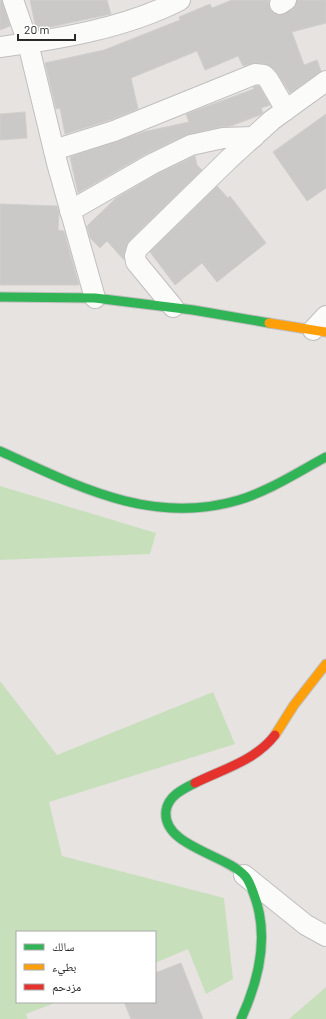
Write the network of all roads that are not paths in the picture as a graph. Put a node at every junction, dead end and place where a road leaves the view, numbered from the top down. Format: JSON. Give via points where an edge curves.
{"nodes":[{"id":1,"x":13,"y":0,"type":"edge"},
{"id":2,"x":180,"y":0,"type":"edge"},
{"id":3,"x":28,"y":43,"type":"junction"},
{"id":4,"x":0,"y":47,"type":"edge"},
{"id":5,"x":326,"y":81,"type":"edge"},
{"id":6,"x":286,"y":110,"type":"junction"},
{"id":7,"x":254,"y":137,"type":"junction"},
{"id":8,"x":54,"y":150,"type":"junction"},
{"id":9,"x":70,"y":211,"type":"junction"},
{"id":10,"x":0,"y":297,"type":"edge"},
{"id":11,"x":95,"y":298,"type":"junction"},
{"id":12,"x":173,"y":308,"type":"junction"},
{"id":13,"x":326,"y":316,"type":"edge"},
{"id":14,"x":319,"y":331,"type":"edge"},
{"id":15,"x":0,"y":451,"type":"edge"},
{"id":16,"x":326,"y":457,"type":"edge"},
{"id":17,"x":326,"y":664,"type":"edge"},
{"id":18,"x":244,"y":875,"type":"junction"},
{"id":19,"x":326,"y":936,"type":"edge"},
{"id":20,"x":241,"y":1019,"type":"edge"}],
"edges":[{"from":1,"to":3,"type":"street"},
{"from":2,"to":3,"type":"street","via":[[135,19]]},
{"from":3,"to":4,"type":"street"},
{"from":3,"to":8,"type":"street"},
{"from":5,"to":6,"type":"street"},
{"from":6,"to":7,"type":"street"},
{"from":6,"to":8,"type":"street","via":[[268,79],[264,75],[255,74],[114,131]]},
{"from":7,"to":9,"type":"street","via":[[223,138],[191,145]]},
{"from":7,"to":12,"type":"street","via":[[137,249],[136,262]]},
{"from":8,"to":9,"type":"street"},
{"from":9,"to":11,"type":"street"},
{"from":10,"to":11,"type":"street"},
{"from":11,"to":12,"type":"street"},
{"from":12,"to":14,"type":"street"},
{"from":13,"to":14,"type":"street"},
{"from":15,"to":16,"type":"street","via":[[85,488],[127,503],[167,510],[201,509],[238,500],[271,487]]},
{"from":17,"to":18,"type":"street","via":[[268,743],[234,766],[181,790],[167,805],[166,816],[176,834],[187,843]]},
{"from":18,"to":19,"type":"street","via":[[306,925]]},
{"from":18,"to":20,"type":"street","via":[[256,896],[261,920],[261,944],[256,982]]}]}
